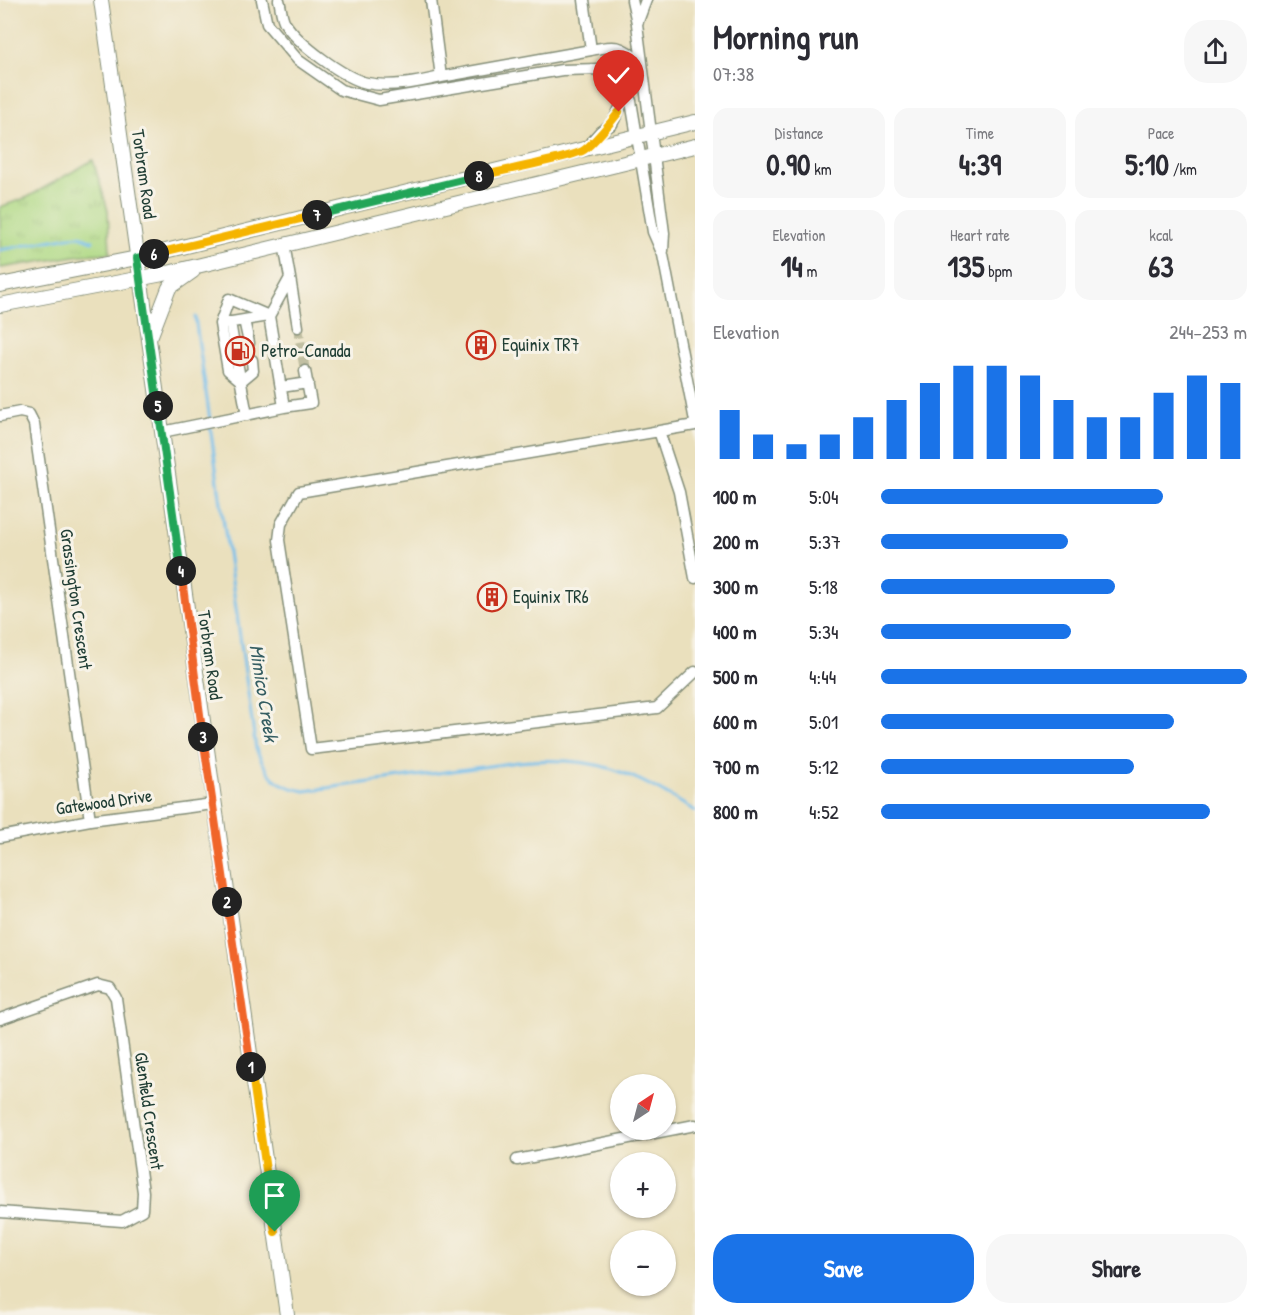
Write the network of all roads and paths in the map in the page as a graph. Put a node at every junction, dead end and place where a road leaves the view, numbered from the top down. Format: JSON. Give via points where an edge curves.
{"nodes":[{"id":1,"x":101,"y":0,"type":"edge"},
{"id":2,"x":262,"y":0,"type":"edge"},
{"id":3,"x":279,"y":0,"type":"edge"},
{"id":4,"x":431,"y":0,"type":"edge"},
{"id":5,"x":584,"y":0,"type":"edge"},
{"id":6,"x":632,"y":0,"type":"edge"},
{"id":7,"x":646,"y":0,"type":"edge"},
{"id":8,"x":637,"y":24,"type":"junction"},
{"id":9,"x":591,"y":50,"type":"junction"},
{"id":10,"x":641,"y":63,"type":"junction"},
{"id":11,"x":441,"y":77,"type":"junction"},
{"id":12,"x":628,"y":92,"type":"junction"},
{"id":13,"x":695,"y":122,"type":"edge"},
{"id":14,"x":651,"y":134,"type":"junction"},
{"id":15,"x":636,"y":138,"type":"junction"},
{"id":16,"x":695,"y":146,"type":"edge"},
{"id":17,"x":584,"y":151,"type":"junction"},
{"id":18,"x":646,"y":157,"type":"junction"},
{"id":19,"x":284,"y":244,"type":"junction"},
{"id":20,"x":137,"y":258,"type":"junction"},
{"id":21,"x":207,"y":263,"type":"junction"},
{"id":22,"x":141,"y":277,"type":"junction"},
{"id":23,"x":290,"y":278,"type":"junction"},
{"id":24,"x":0,"y":285,"type":"edge"},
{"id":25,"x":0,"y":306,"type":"edge"},
{"id":26,"x":269,"y":316,"type":"junction"},
{"id":27,"x":244,"y":320,"type":"junction"},
{"id":28,"x":225,"y":323,"type":"junction"},
{"id":29,"x":298,"y":327,"type":"tunnel mouth"},
{"id":30,"x":149,"y":340,"type":"junction"},
{"id":31,"x":249,"y":343,"type":"dead end"},
{"id":32,"x":234,"y":345,"type":"dead end"},
{"id":33,"x":252,"y":360,"type":"dead end"},
{"id":34,"x":237,"y":362,"type":"dead end"},
{"id":35,"x":305,"y":370,"type":"tunnel mouth"},
{"id":36,"x":241,"y":381,"type":"junction"},
{"id":37,"x":308,"y":383,"type":"junction"},
{"id":38,"x":280,"y":387,"type":"junction"},
{"id":39,"x":284,"y":407,"type":"junction"},
{"id":40,"x":247,"y":415,"type":"junction"},
{"id":41,"x":0,"y":416,"type":"edge"},
{"id":42,"x":695,"y":423,"type":"edge"},
{"id":43,"x":659,"y":431,"type":"junction"},
{"id":44,"x":162,"y":432,"type":"junction"},
{"id":45,"x":695,"y":578,"type":"edge"},
{"id":46,"x":695,"y":672,"type":"edge"},
{"id":47,"x":213,"y":804,"type":"junction"},
{"id":48,"x":90,"y":820,"type":"junction"},
{"id":49,"x":0,"y":837,"type":"edge"},
{"id":50,"x":0,"y":1020,"type":"edge"},
{"id":51,"x":695,"y":1125,"type":"edge"},
{"id":52,"x":517,"y":1160,"type":"dead end"},
{"id":53,"x":0,"y":1212,"type":"edge"},
{"id":54,"x":286,"y":1315,"type":"edge"}],
"edges":[{"from":1,"to":20,"type":"main road","name":"Torbram Road"},
{"from":2,"to":12,"type":"street","via":[[267,24],[298,60],[341,90],[369,98],[379,100],[562,70],[600,69],[619,78]]},
{"from":3,"to":11,"type":"street","via":[[284,21],[295,35],[346,75],[381,84]]},
{"from":4,"to":11,"type":"street"},
{"from":5,"to":9,"type":"street"},
{"from":6,"to":8,"type":"street"},
{"from":7,"to":8,"type":"street"},
{"from":8,"to":10,"type":"street"},
{"from":9,"to":10,"type":"street","via":[[615,45]]},
{"from":9,"to":11,"type":"street"},
{"from":10,"to":14,"type":"street"},
{"from":12,"to":15,"type":"street"},
{"from":12,"to":17,"type":"street","via":[[612,124]]},
{"from":13,"to":14,"type":"main road"},
{"from":14,"to":15,"type":"main road"},
{"from":14,"to":18,"type":"street"},
{"from":15,"to":17,"type":"main road"},
{"from":15,"to":18,"type":"street"},
{"from":16,"to":18,"type":"main road"},
{"from":17,"to":20,"type":"main road"},
{"from":18,"to":19,"type":"main road"},
{"from":18,"to":42,"type":"street","via":[[653,232],[663,255]]},
{"from":19,"to":21,"type":"main road"},
{"from":19,"to":23,"type":"street"},
{"from":20,"to":22,"type":"main road","name":"Torbram Road"},
{"from":20,"to":24,"type":"main road"},
{"from":21,"to":22,"type":"main road"},
{"from":21,"to":30,"type":"main road","via":[[169,288]]},
{"from":22,"to":25,"type":"main road"},
{"from":22,"to":30,"type":"main road","name":"Torbram Road"},
{"from":23,"to":26,"type":"street"},
{"from":23,"to":29,"type":"street"},
{"from":26,"to":27,"type":"street"},
{"from":26,"to":28,"type":"street","via":[[229,299]]},
{"from":26,"to":38,"type":"street"},
{"from":27,"to":28,"type":"street"},
{"from":27,"to":31,"type":"street"},
{"from":28,"to":32,"type":"street"},
{"from":28,"to":36,"type":"street","via":[[228,370]]},
{"from":30,"to":44,"type":"main road","name":"Torbram Road"},
{"from":33,"to":36,"type":"street","via":[[253,371]]},
{"from":34,"to":36,"type":"street"},
{"from":35,"to":37,"type":"street"},
{"from":36,"to":40,"type":"street"},
{"from":37,"to":38,"type":"street"},
{"from":37,"to":39,"type":"street","via":[[310,403]]},
{"from":38,"to":39,"type":"street"},
{"from":39,"to":40,"type":"street"},
{"from":40,"to":44,"type":"street"},
{"from":41,"to":48,"type":"street","name":"Grassington Crescent","via":[[29,414],[34,424]]},
{"from":42,"to":43,"type":"street"},
{"from":43,"to":45,"type":"street","via":[[679,492]]},
{"from":43,"to":46,"type":"street","via":[[299,492],[281,524],[279,540],[310,749],[657,708]]},
{"from":44,"to":47,"type":"main road","name":"Torbram Road"},
{"from":47,"to":48,"type":"street","name":"Gatewood Drive"},
{"from":47,"to":54,"type":"main road","name":"Torbram Road"},
{"from":48,"to":49,"type":"street","name":"Gatewood Drive"},
{"from":50,"to":53,"type":"street","name":"Glenfield Crescent","via":[[98,985],[110,988],[116,998],[144,1192],[142,1210],[122,1221]]},
{"from":51,"to":52,"type":"street"}]}
